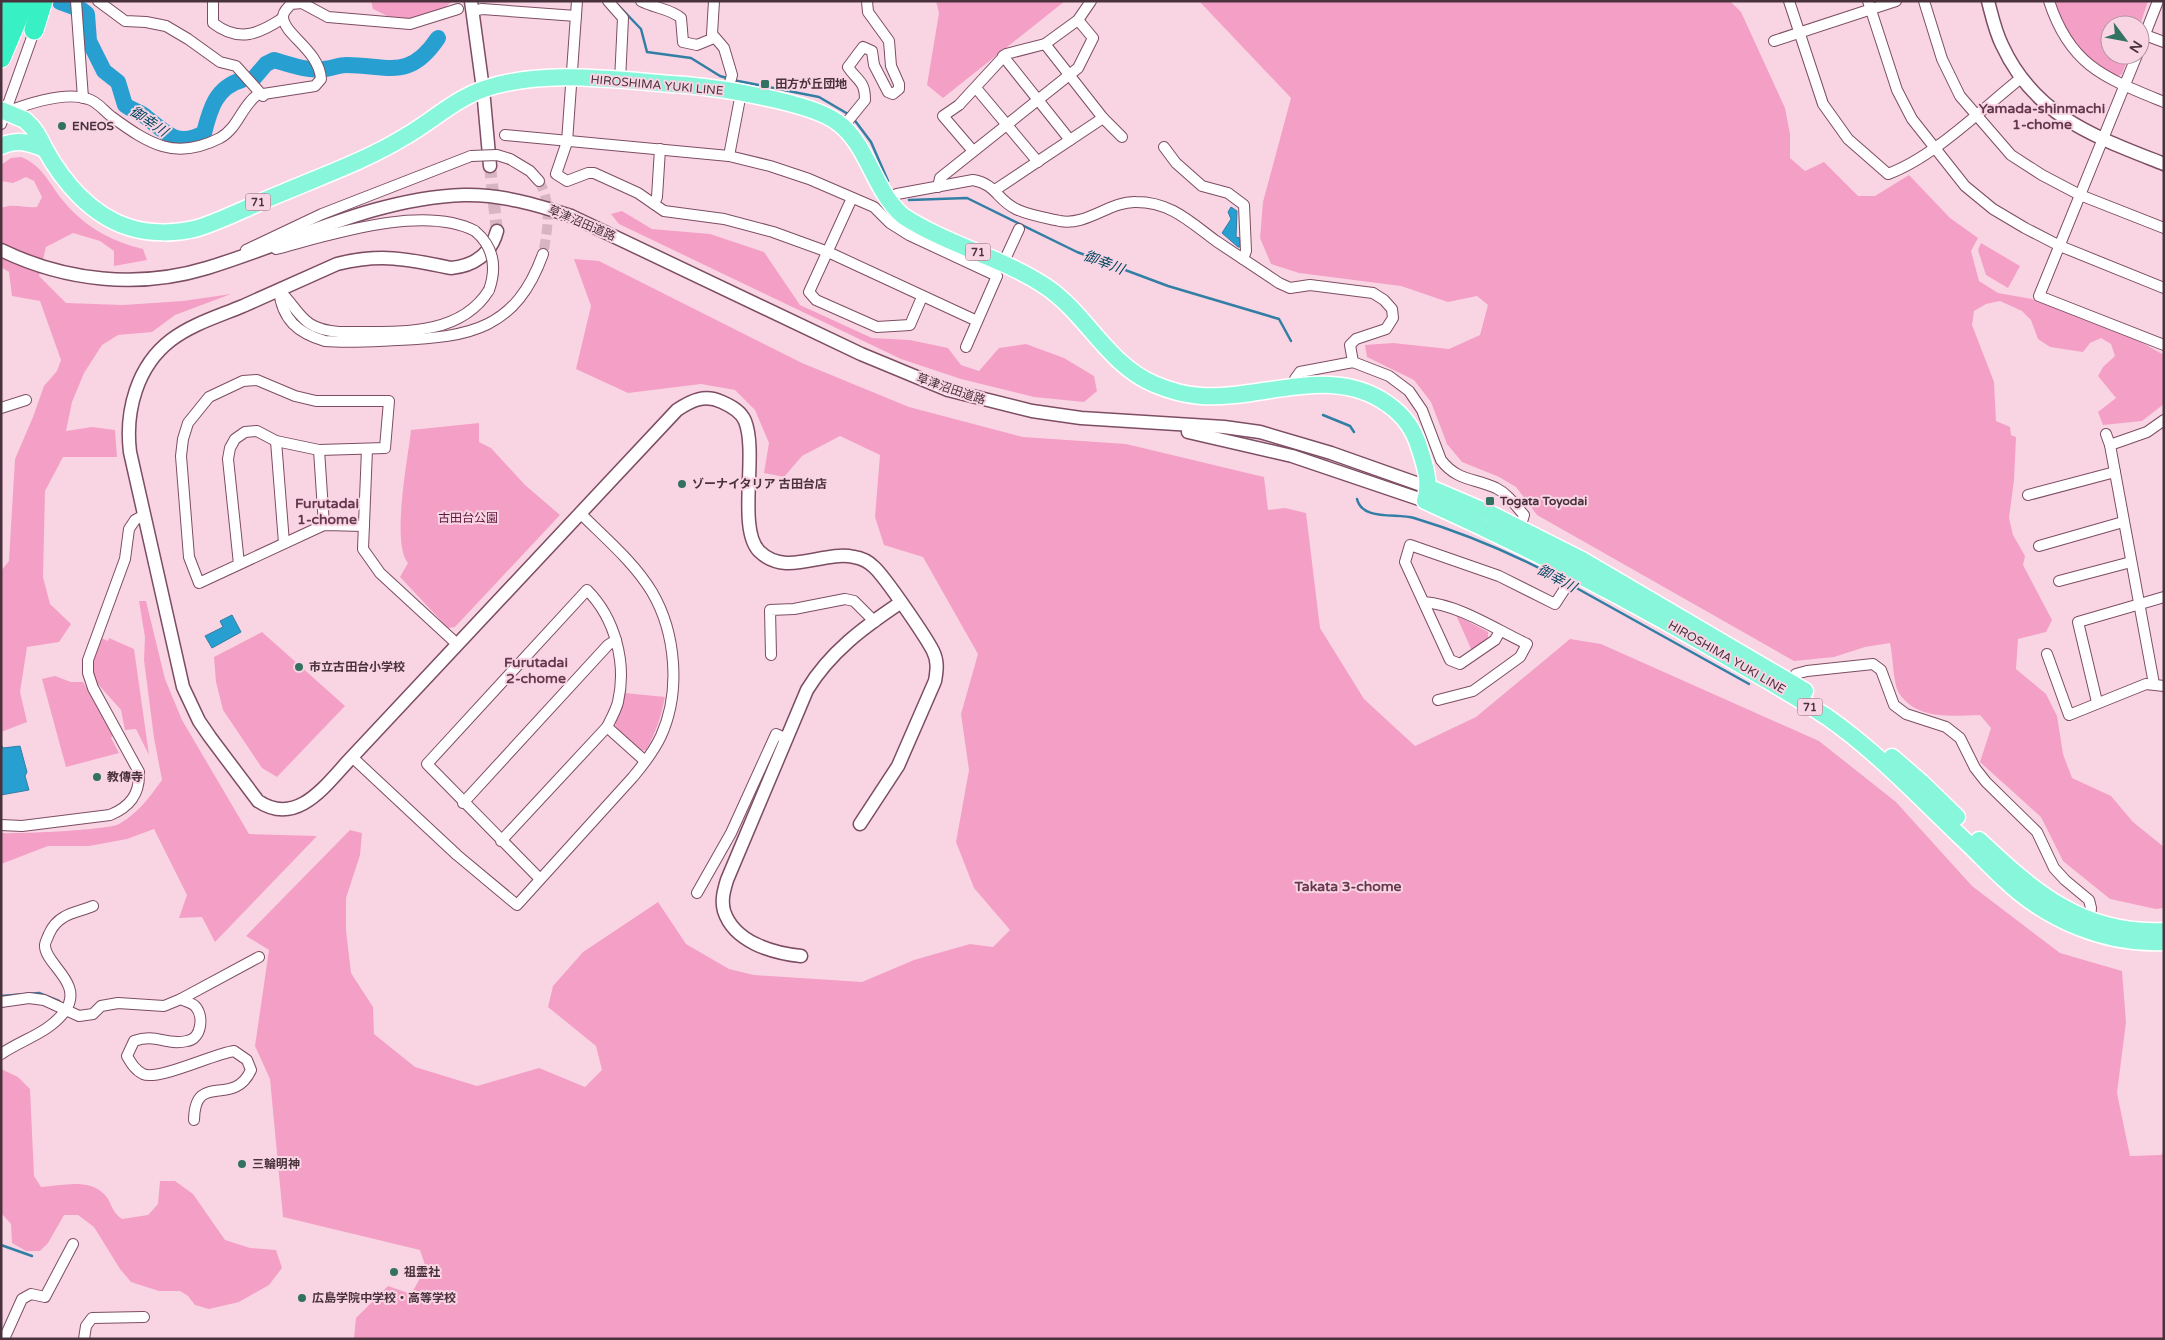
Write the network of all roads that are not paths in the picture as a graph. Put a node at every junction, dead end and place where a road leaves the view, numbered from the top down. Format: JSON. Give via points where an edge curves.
{"nodes":[{"id":1,"x":9,"y":1,"type":"edge"},
{"id":2,"x":25,"y":1,"type":"edge"},
{"id":3,"x":42,"y":1,"type":"edge"},
{"id":4,"x":49,"y":1,"type":"edge"},
{"id":5,"x":98,"y":1,"type":"edge"},
{"id":6,"x":213,"y":1,"type":"edge"},
{"id":7,"x":577,"y":1,"type":"edge"},
{"id":8,"x":641,"y":1,"type":"edge"},
{"id":9,"x":714,"y":1,"type":"edge"},
{"id":10,"x":720,"y":1,"type":"edge"},
{"id":11,"x":867,"y":1,"type":"edge"},
{"id":12,"x":1091,"y":1,"type":"edge"},
{"id":13,"x":1790,"y":1,"type":"edge"},
{"id":14,"x":1896,"y":1,"type":"edge"},
{"id":15,"x":1924,"y":1,"type":"edge"},
{"id":16,"x":1988,"y":1,"type":"edge"},
{"id":17,"x":2049,"y":1,"type":"edge"},
{"id":18,"x":2158,"y":1,"type":"edge"},
{"id":19,"x":609,"y":2,"type":"edge"},
{"id":20,"x":77,"y":5,"type":"edge"},
{"id":21,"x":1869,"y":5,"type":"edge"},
{"id":22,"x":472,"y":6,"type":"edge"},
{"id":23,"x":458,"y":9,"type":"dead end"},
{"id":24,"x":713,"y":15,"type":"junction"},
{"id":25,"x":576,"y":16,"type":"junction"},
{"id":26,"x":283,"y":18,"type":"junction"},
{"id":27,"x":1078,"y":20,"type":"junction"},
{"id":28,"x":1,"y":21,"type":"edge"},
{"id":29,"x":2150,"y":22,"type":"edge"},
{"id":30,"x":34,"y":30,"type":"junction"},
{"id":31,"x":1799,"y":32,"type":"junction"},
{"id":32,"x":2150,"y":37,"type":"edge"},
{"id":33,"x":714,"y":38,"type":"junction"},
{"id":34,"x":1774,"y":41,"type":"dead end"},
{"id":35,"x":2164,"y":42,"type":"edge"},
{"id":36,"x":1045,"y":44,"type":"junction"},
{"id":37,"x":1003,"y":56,"type":"junction"},
{"id":38,"x":1,"y":58,"type":"edge"},
{"id":39,"x":2132,"y":65,"type":"edge"},
{"id":40,"x":1070,"y":75,"type":"junction"},
{"id":41,"x":573,"y":78,"type":"junction"},
{"id":42,"x":2021,"y":78,"type":"junction"},
{"id":43,"x":620,"y":81,"type":"junction"},
{"id":44,"x":2123,"y":86,"type":"junction"},
{"id":45,"x":976,"y":88,"type":"junction"},
{"id":46,"x":483,"y":89,"type":"junction"},
{"id":47,"x":734,"y":92,"type":"junction"},
{"id":48,"x":263,"y":96,"type":"junction"},
{"id":49,"x":83,"y":98,"type":"junction"},
{"id":50,"x":1036,"y":100,"type":"junction"},
{"id":51,"x":2164,"y":102,"type":"edge"},
{"id":52,"x":1975,"y":115,"type":"junction"},
{"id":53,"x":3,"y":116,"type":"edge"},
{"id":54,"x":1103,"y":118,"type":"junction"},
{"id":55,"x":1005,"y":124,"type":"junction"},
{"id":56,"x":843,"y":127,"type":"junction"},
{"id":57,"x":506,"y":135,"type":"dead end"},
{"id":58,"x":1122,"y":137,"type":"dead end"},
{"id":59,"x":2102,"y":139,"type":"junction"},
{"id":60,"x":1070,"y":140,"type":"junction"},
{"id":61,"x":567,"y":142,"type":"junction"},
{"id":62,"x":1,"y":146,"type":"edge"},
{"id":63,"x":1164,"y":147,"type":"dead end"},
{"id":64,"x":1934,"y":148,"type":"junction"},
{"id":65,"x":45,"y":149,"type":"junction"},
{"id":66,"x":660,"y":149,"type":"junction"},
{"id":67,"x":972,"y":151,"type":"junction"},
{"id":68,"x":729,"y":156,"type":"junction"},
{"id":69,"x":1038,"y":162,"type":"junction"},
{"id":70,"x":2164,"y":164,"type":"edge"},
{"id":71,"x":490,"y":166,"type":"tunnel mouth"},
{"id":72,"x":539,"y":181,"type":"tunnel mouth"},
{"id":73,"x":938,"y":187,"type":"junction"},
{"id":74,"x":995,"y":190,"type":"junction"},
{"id":75,"x":2080,"y":195,"type":"junction"},
{"id":76,"x":852,"y":198,"type":"junction"},
{"id":77,"x":886,"y":198,"type":"junction"},
{"id":78,"x":654,"y":204,"type":"junction"},
{"id":79,"x":2164,"y":228,"type":"edge"},
{"id":80,"x":1019,"y":229,"type":"dead end"},
{"id":81,"x":497,"y":231,"type":"tunnel mouth"},
{"id":82,"x":2060,"y":246,"type":"junction"},
{"id":83,"x":1,"y":250,"type":"edge"},
{"id":84,"x":828,"y":252,"type":"junction"},
{"id":85,"x":543,"y":254,"type":"tunnel mouth"},
{"id":86,"x":1007,"y":255,"type":"dead end"},
{"id":87,"x":1243,"y":259,"type":"junction"},
{"id":88,"x":206,"y":268,"type":"junction"},
{"id":89,"x":2164,"y":288,"type":"edge"},
{"id":90,"x":279,"y":290,"type":"junction"},
{"id":91,"x":922,"y":297,"type":"junction"},
{"id":92,"x":977,"y":321,"type":"junction"},
{"id":93,"x":2164,"y":345,"type":"edge"},
{"id":94,"x":966,"y":347,"type":"dead end"},
{"id":95,"x":1353,"y":362,"type":"junction"},
{"id":96,"x":1295,"y":386,"type":"junction"},
{"id":97,"x":26,"y":400,"type":"dead end"},
{"id":98,"x":1,"y":408,"type":"edge"},
{"id":99,"x":2164,"y":420,"type":"edge"},
{"id":100,"x":2106,"y":434,"type":"dead end"},
{"id":101,"x":276,"y":441,"type":"junction"},
{"id":102,"x":2110,"y":444,"type":"junction"},
{"id":103,"x":367,"y":449,"type":"junction"},
{"id":104,"x":319,"y":450,"type":"junction"},
{"id":105,"x":2115,"y":472,"type":"junction"},
{"id":106,"x":1427,"y":495,"type":"junction"},
{"id":107,"x":2028,"y":495,"type":"dead end"},
{"id":108,"x":580,"y":513,"type":"junction"},
{"id":109,"x":144,"y":515,"type":"junction"},
{"id":110,"x":2123,"y":522,"type":"junction"},
{"id":111,"x":324,"y":525,"type":"junction"},
{"id":112,"x":364,"y":526,"type":"junction"},
{"id":113,"x":1520,"y":528,"type":"junction"},
{"id":114,"x":284,"y":543,"type":"junction"},
{"id":115,"x":2039,"y":546,"type":"dead end"},
{"id":116,"x":2131,"y":562,"type":"junction"},
{"id":117,"x":239,"y":564,"type":"junction"},
{"id":118,"x":1579,"y":566,"type":"junction"},
{"id":119,"x":2059,"y":580,"type":"dead end"},
{"id":120,"x":2164,"y":597,"type":"edge"},
{"id":121,"x":1424,"y":602,"type":"junction"},
{"id":122,"x":900,"y":603,"type":"junction"},
{"id":123,"x":2139,"y":605,"type":"junction"},
{"id":124,"x":875,"y":622,"type":"junction"},
{"id":125,"x":1500,"y":631,"type":"junction"},
{"id":126,"x":616,"y":640,"type":"junction"},
{"id":127,"x":457,"y":644,"type":"junction"},
{"id":128,"x":2047,"y":654,"type":"dead end"},
{"id":129,"x":771,"y":655,"type":"dead end"},
{"id":130,"x":2159,"y":685,"type":"edge"},
{"id":131,"x":1787,"y":686,"type":"junction"},
{"id":132,"x":1438,"y":700,"type":"dead end"},
{"id":133,"x":2097,"y":702,"type":"junction"},
{"id":134,"x":607,"y":727,"type":"junction"},
{"id":135,"x":787,"y":739,"type":"junction"},
{"id":136,"x":352,"y":757,"type":"junction"},
{"id":137,"x":645,"y":761,"type":"junction"},
{"id":138,"x":463,"y":803,"type":"junction"},
{"id":139,"x":860,"y":824,"type":"dead end"},
{"id":140,"x":1,"y":825,"type":"edge"},
{"id":141,"x":501,"y":841,"type":"junction"},
{"id":142,"x":540,"y":879,"type":"junction"},
{"id":143,"x":697,"y":893,"type":"dead end"},
{"id":144,"x":93,"y":906,"type":"dead end"},
{"id":145,"x":2090,"y":920,"type":"junction"},
{"id":146,"x":2164,"y":931,"type":"edge"},
{"id":147,"x":2164,"y":942,"type":"edge"},
{"id":148,"x":259,"y":956,"type":"dead end"},
{"id":149,"x":801,"y":956,"type":"dead end"},
{"id":150,"x":181,"y":999,"type":"junction"},
{"id":151,"x":1,"y":1002,"type":"edge"},
{"id":152,"x":64,"y":1011,"type":"junction"},
{"id":153,"x":1,"y":1054,"type":"edge"},
{"id":154,"x":194,"y":1120,"type":"dead end"},
{"id":155,"x":73,"y":1244,"type":"dead end"},
{"id":156,"x":144,"y":1317,"type":"dead end"},
{"id":157,"x":4,"y":1339,"type":"edge"},
{"id":158,"x":84,"y":1339,"type":"edge"}],
"edges":[{"from":1,"to":28,"type":"highway"},
{"from":2,"to":38,"type":"highway"},
{"from":3,"to":30,"type":"highway"},
{"from":4,"to":30,"type":"street"},
{"from":5,"to":48,"type":"street","via":[[126,21],[166,26],[220,62],[236,66]]},
{"from":6,"to":26,"type":"street","via":[[213,22],[223,30],[253,35]]},
{"from":7,"to":25,"type":"street"},
{"from":8,"to":33,"type":"street","via":[[681,18],[683,42],[697,45]]},
{"from":9,"to":24,"type":"street"},
{"from":10,"to":24,"type":"street"},
{"from":11,"to":56,"type":"street","via":[[868,12],[889,41],[891,66],[899,89],[893,94],[888,92],[874,65],[872,51],[862,47],[848,67],[860,79],[865,100]]},
{"from":12,"to":27,"type":"street"},
{"from":13,"to":31,"type":"street"},
{"from":14,"to":21,"type":"street"},
{"from":15,"to":52,"type":"street","via":[[1942,60],[1960,96]]},
{"from":16,"to":42,"type":"street","via":[[2001,43]]},
{"from":17,"to":44,"type":"street","via":[[2060,33],[2078,55],[2101,74]]},
{"from":18,"to":29,"type":"street"},
{"from":19,"to":43,"type":"street","via":[[622,18]]},
{"from":20,"to":49,"type":"street"},
{"from":21,"to":31,"type":"street"},
{"from":21,"to":64,"type":"street","via":[[1897,90],[1912,119]]},
{"from":22,"to":25,"type":"street"},
{"from":22,"to":46,"type":"street"},
{"from":23,"to":26,"type":"street","via":[[410,24],[328,17],[302,3],[291,4],[284,11]]},
{"from":24,"to":33,"type":"street"},
{"from":25,"to":41,"type":"street"},
{"from":26,"to":48,"type":"street","via":[[320,70],[321,79],[315,86]]},
{"from":27,"to":36,"type":"street"},
{"from":27,"to":40,"type":"street","via":[[1093,38],[1078,68]]},
{"from":30,"to":53,"type":"street"},
{"from":31,"to":34,"type":"street"},
{"from":31,"to":64,"type":"street","via":[[1823,104],[1848,140],[1873,162],[1888,174],[1907,167]]},
{"from":32,"to":35,"type":"street"},
{"from":33,"to":47,"type":"street","via":[[724,48]]},
{"from":36,"to":37,"type":"street"},
{"from":36,"to":40,"type":"street"},
{"from":37,"to":45,"type":"street"},
{"from":37,"to":50,"type":"street"},
{"from":39,"to":44,"type":"street"},
{"from":40,"to":50,"type":"street"},
{"from":40,"to":54,"type":"street"},
{"from":41,"to":43,"type":"main road","name":"HIROSHIMA YUKI LINE","number":"71"},
{"from":41,"to":46,"type":"main road","name":"HIROSHIMA YUKI LINE","number":"71","via":[[511,83]]},
{"from":41,"to":61,"type":"street"},
{"from":42,"to":52,"type":"street"},
{"from":42,"to":59,"type":"street","via":[[2047,107]]},
{"from":43,"to":47,"type":"main road","name":"HIROSHIMA YUKI LINE","number":"71"},
{"from":44,"to":51,"type":"street"},
{"from":44,"to":59,"type":"street"},
{"from":45,"to":55,"type":"street"},
{"from":45,"to":67,"type":"street","via":[[960,105],[943,116]]},
{"from":46,"to":65,"type":"main road","name":"HIROSHIMA YUKI LINE","number":"71","via":[[447,108],[408,136],[363,158],[196,228],[179,231],[140,230],[103,215],[68,183]]},
{"from":46,"to":71,"type":"street"},
{"from":47,"to":56,"type":"main road","name":"HIROSHIMA YUKI LINE","number":"71","via":[[817,110]]},
{"from":47,"to":68,"type":"street"},
{"from":48,"to":49,"type":"street","via":[[250,100],[231,131],[188,149],[172,150],[130,130],[90,99]]},
{"from":49,"to":53,"type":"street","via":[[29,103]]},
{"from":50,"to":55,"type":"street"},
{"from":50,"to":60,"type":"street"},
{"from":52,"to":64,"type":"street"},
{"from":52,"to":75,"type":"street","via":[[2011,155]]},
{"from":53,"to":65,"type":"main road","name":"HIROSHIMA YUKI LINE","number":"71","via":[[25,120]]},
{"from":54,"to":58,"type":"street"},
{"from":54,"to":60,"type":"street"},
{"from":55,"to":67,"type":"street"},
{"from":55,"to":69,"type":"street"},
{"from":56,"to":77,"type":"main road","name":"HIROSHIMA YUKI LINE","number":"71","via":[[857,143]]},
{"from":57,"to":61,"type":"street"},
{"from":59,"to":70,"type":"street"},
{"from":59,"to":75,"type":"street"},
{"from":60,"to":69,"type":"street"},
{"from":61,"to":66,"type":"street"},
{"from":61,"to":78,"type":"street","via":[[556,174],[560,178],[567,181],[594,173]]},
{"from":62,"to":65,"type":"main road","via":[[22,141]]},
{"from":63,"to":87,"type":"street","via":[[1176,163],[1202,186],[1228,193],[1244,205],[1246,251]]},
{"from":64,"to":82,"type":"street","via":[[1965,186],[1993,210]]},
{"from":66,"to":68,"type":"street"},
{"from":66,"to":78,"type":"street","via":[[658,198]]},
{"from":67,"to":73,"type":"street","via":[[940,178]]},
{"from":68,"to":76,"type":"street","via":[[809,179]]},
{"from":69,"to":74,"type":"street"},
{"from":72,"to":88,"type":"street","bridge":true,"via":[[530,171],[510,159],[472,156],[322,214]]},
{"from":73,"to":74,"type":"street","via":[[973,180],[984,182]]},
{"from":73,"to":77,"type":"street"},
{"from":74,"to":87,"type":"street","via":[[1017,210],[1062,221],[1076,220],[1136,202],[1167,208],[1184,215]]},
{"from":75,"to":79,"type":"street"},
{"from":75,"to":82,"type":"street"},
{"from":76,"to":84,"type":"street"},
{"from":76,"to":92,"type":"street","via":[[874,208],[909,235],[998,273]]},
{"from":77,"to":96,"type":"main road","name":"HIROSHIMA YUKI LINE","number":"71","via":[[909,220],[1044,286],[1077,314],[1117,360],[1154,384],[1202,396]]},
{"from":78,"to":84,"type":"street","via":[[664,211],[724,219],[773,232]]},
{"from":80,"to":86,"type":"street"},
{"from":81,"to":90,"type":"street","via":[[489,250],[471,264],[460,267],[381,256],[337,264]]},
{"from":82,"to":89,"type":"street"},
{"from":82,"to":93,"type":"street","via":[[2040,296]]},
{"from":83,"to":88,"type":"street","name":"草津沼田道路","via":[[46,270],[90,278],[153,278]]},
{"from":84,"to":91,"type":"street"},
{"from":84,"to":91,"type":"street","via":[[809,292],[816,300],[876,327],[910,325]]},
{"from":85,"to":90,"type":"street","via":[[530,284],[513,305],[482,327],[447,338],[339,342],[319,339],[294,325],[280,305]]},
{"from":87,"to":95,"type":"street","via":[[1290,288],[1310,285],[1374,293],[1384,300],[1392,309],[1393,318],[1386,329],[1356,339],[1350,345]]},
{"from":88,"to":90,"type":"street","bridge":true,"via":[[369,226],[397,222],[437,221],[463,225],[475,231],[493,255],[490,290],[476,307],[465,316],[420,330],[325,331],[303,320]]},
{"from":88,"to":106,"type":"street","name":"草津沼田道路","via":[[399,202],[466,195],[501,197],[571,216],[861,354],[948,390],[1032,412],[1260,432],[1331,453]]},
{"from":90,"to":109,"type":"street","via":[[188,329],[162,348],[146,370],[131,403],[128,436]]},
{"from":91,"to":92,"type":"street"},
{"from":92,"to":94,"type":"street"},
{"from":95,"to":96,"type":"street","via":[[1300,372]]},
{"from":95,"to":113,"type":"street","via":[[1389,376],[1409,391],[1422,410],[1441,460],[1465,479],[1495,488],[1506,495],[1524,515]]},
{"from":96,"to":106,"type":"main road","name":"HIROSHIMA YUKI LINE","number":"71","via":[[1354,387],[1394,408],[1417,440]]},
{"from":97,"to":98,"type":"street"},
{"from":99,"to":102,"type":"street","via":[[2147,432]]},
{"from":100,"to":102,"type":"street"},
{"from":101,"to":104,"type":"street"},
{"from":101,"to":114,"type":"street"},
{"from":101,"to":117,"type":"street","via":[[257,431],[245,432],[235,439],[230,448]]},
{"from":102,"to":105,"type":"street"},
{"from":103,"to":104,"type":"street"},
{"from":103,"to":112,"type":"street"},
{"from":103,"to":117,"type":"street","via":[[386,448],[389,400],[316,401],[257,380],[244,381],[209,397],[188,423],[181,456],[189,557],[198,583]]},
{"from":104,"to":111,"type":"street"},
{"from":105,"to":107,"type":"street"},
{"from":105,"to":110,"type":"street"},
{"from":106,"to":113,"type":"main road","name":"HIROSHIMA YUKI LINE","number":"71"},
{"from":106,"to":118,"type":"main road","name":"HIROSHIMA YUKI LINE","number":"71","via":[[1487,528]]},
{"from":108,"to":122,"type":"street","via":[[677,410],[694,399],[715,398],[734,407],[744,420],[748,439],[750,529],[758,550],[782,564],[842,556],[863,560],[875,568]]},
{"from":108,"to":127,"type":"street"},
{"from":108,"to":137,"type":"street","via":[[640,576],[651,591],[666,625],[672,690],[661,736]]},
{"from":109,"to":136,"type":"street","via":[[183,687],[199,720],[252,794],[268,807],[279,810],[299,808],[309,802]]},
{"from":109,"to":140,"type":"street","via":[[129,528],[125,559],[88,660],[93,688],[139,772],[139,786],[123,810],[110,815],[22,826]]},
{"from":110,"to":115,"type":"street"},
{"from":110,"to":116,"type":"street"},
{"from":111,"to":112,"type":"street"},
{"from":111,"to":114,"type":"street"},
{"from":112,"to":127,"type":"street","via":[[363,549],[380,573]]},
{"from":113,"to":118,"type":"main road","name":"HIROSHIMA YUKI LINE","number":"71"},
{"from":114,"to":117,"type":"street"},
{"from":116,"to":119,"type":"street"},
{"from":116,"to":123,"type":"street"},
{"from":118,"to":121,"type":"street","via":[[1555,604],[1499,576],[1410,545],[1405,562]]},
{"from":118,"to":131,"type":"main road","name":"HIROSHIMA YUKI LINE","number":"71"},
{"from":120,"to":123,"type":"street"},
{"from":121,"to":125,"type":"street","via":[[1458,610]]},
{"from":121,"to":125,"type":"street","via":[[1450,660],[1460,664],[1495,640]]},
{"from":122,"to":124,"type":"street"},
{"from":122,"to":139,"type":"street","via":[[933,651],[937,666],[935,680],[898,766]]},
{"from":123,"to":130,"type":"street"},
{"from":123,"to":133,"type":"street","via":[[2078,622]]},
{"from":124,"to":129,"type":"street","via":[[854,601],[844,599],[794,609],[770,610]]},
{"from":124,"to":135,"type":"street","via":[[840,647],[817,673]]},
{"from":125,"to":132,"type":"street","via":[[1527,644],[1520,657],[1473,691]]},
{"from":126,"to":134,"type":"street","via":[[621,688],[618,704]]},
{"from":126,"to":138,"type":"street"},
{"from":126,"to":138,"type":"street","via":[[600,602],[587,590],[427,764]]},
{"from":127,"to":136,"type":"street"},
{"from":128,"to":133,"type":"street","via":[[2069,715]]},
{"from":130,"to":133,"type":"street","via":[[2146,684]]},
{"from":131,"to":145,"type":"main road","name":"HIROSHIMA YUKI LINE","number":"71","via":[[1841,715],[1922,782],[2043,896]]},
{"from":131,"to":145,"type":"street","via":[[1796,674],[1806,670],[1873,664],[1881,670],[1894,705],[1906,714],[1946,727],[1960,738],[1986,782],[2037,832],[2054,868],[2090,900]]},
{"from":131,"to":147,"type":"main road","name":"HIROSHIMA YUKI LINE","number":"71","via":[[1870,751],[2006,882],[2035,905],[2073,926],[2111,938]]},
{"from":134,"to":137,"type":"street"},
{"from":134,"to":141,"type":"street"},
{"from":135,"to":143,"type":"street","via":[[776,734],[731,833]]},
{"from":135,"to":149,"type":"street","via":[[727,880],[723,903],[729,920],[762,948],[778,954]]},
{"from":136,"to":142,"type":"street","via":[[457,855],[517,905]]},
{"from":137,"to":142,"type":"street"},
{"from":138,"to":141,"type":"street"},
{"from":141,"to":142,"type":"street"},
{"from":144,"to":152,"type":"street","via":[[64,917],[52,927],[45,945],[47,955],[68,985],[69,995]]},
{"from":145,"to":146,"type":"main road","name":"HIROSHIMA YUKI LINE","number":"71","via":[[2114,927]]},
{"from":148,"to":150,"type":"street"},
{"from":150,"to":152,"type":"street","via":[[164,1006],[118,1003],[102,1006],[93,1014],[79,1016]]},
{"from":150,"to":154,"type":"street","via":[[195,1006],[201,1019],[198,1033],[190,1041],[175,1043],[148,1036],[134,1041],[127,1056],[134,1067],[144,1074],[159,1074],[234,1051],[247,1060],[251,1070],[246,1081],[233,1090],[211,1091],[200,1097],[194,1109]]},
{"from":151,"to":152,"type":"street","via":[[29,998],[44,1000]]},
{"from":152,"to":153,"type":"street","via":[[38,1035]]},
{"from":155,"to":157,"type":"street","via":[[45,1297],[31,1294],[22,1299]]},
{"from":156,"to":158,"type":"street","via":[[92,1318],[86,1326]]}]}
